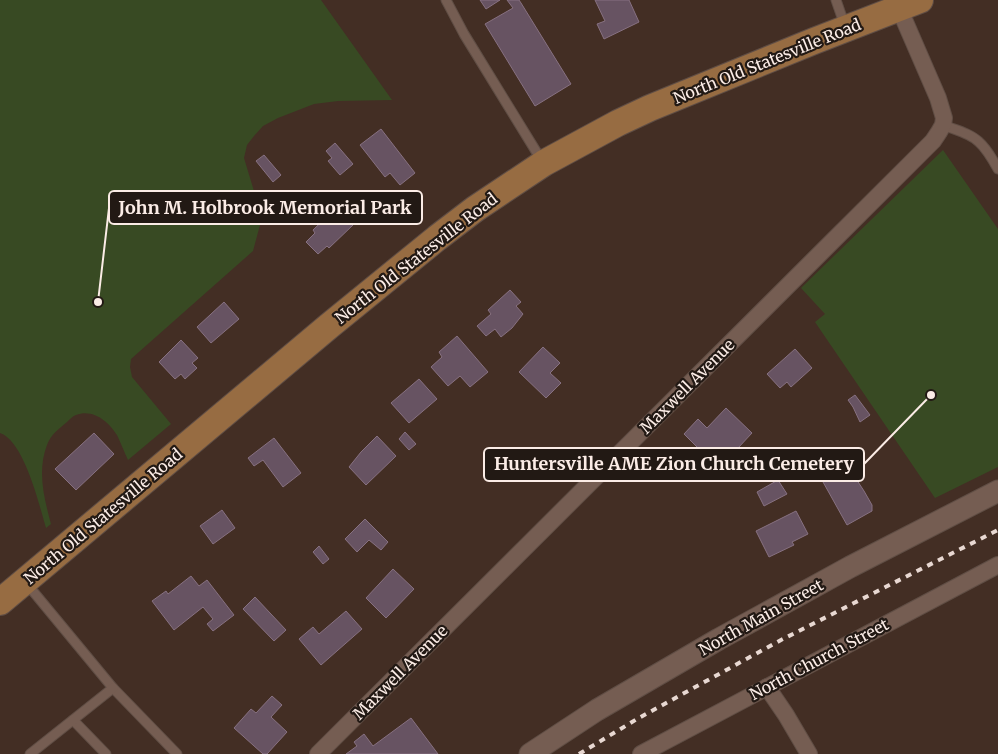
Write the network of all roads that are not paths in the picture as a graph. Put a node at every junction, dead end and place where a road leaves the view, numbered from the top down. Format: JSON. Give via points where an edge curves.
{"nodes":[{"id":1,"x":446,"y":0,"type":"edge"},
{"id":2,"x":836,"y":0,"type":"edge"},
{"id":3,"x":910,"y":4,"type":"edge"},
{"id":4,"x":846,"y":28,"type":"junction"},
{"id":5,"x":942,"y":125,"type":"junction"},
{"id":6,"x":544,"y":164,"type":"junction"},
{"id":7,"x":998,"y":169,"type":"edge"},
{"id":8,"x":998,"y":491,"type":"edge"},
{"id":9,"x":998,"y":565,"type":"edge"},
{"id":10,"x":25,"y":582,"type":"junction"},
{"id":11,"x":0,"y":602,"type":"edge"},
{"id":12,"x":767,"y":687,"type":"junction"},
{"id":13,"x":112,"y":688,"type":"junction"},
{"id":14,"x":73,"y":720,"type":"junction"},
{"id":15,"x":30,"y":754,"type":"edge"},
{"id":16,"x":106,"y":754,"type":"edge"},
{"id":17,"x":177,"y":754,"type":"edge"},
{"id":18,"x":318,"y":754,"type":"edge"},
{"id":19,"x":530,"y":754,"type":"edge"},
{"id":20,"x":641,"y":754,"type":"edge"},
{"id":21,"x":809,"y":754,"type":"edge"}],
"edges":[{"from":1,"to":6,"type":"lane"},
{"from":2,"to":4,"type":"lane"},
{"from":3,"to":4,"type":"main road","name":"North Old Statesville Road"},
{"from":3,"to":5,"type":"street","via":[[944,118]]},
{"from":4,"to":6,"type":"main road","name":"North Old Statesville Road","via":[[650,108]]},
{"from":5,"to":7,"type":"lane","via":[[979,142]]},
{"from":5,"to":18,"type":"street","name":"Maxwell Avenue","via":[[932,141]]},
{"from":6,"to":10,"type":"main road","name":"North Old Statesville Road","via":[[437,238]]},
{"from":8,"to":19,"type":"street","name":"North Main Street","via":[[719,639],[596,710]]},
{"from":9,"to":12,"type":"street","name":"North Church Street"},
{"from":10,"to":11,"type":"main road","name":"North Old Statesville Road"},
{"from":10,"to":13,"type":"lane"},
{"from":12,"to":20,"type":"street","name":"North Church Street"},
{"from":12,"to":21,"type":"street"},
{"from":13,"to":14,"type":"lane"},
{"from":13,"to":17,"type":"lane"},
{"from":14,"to":15,"type":"lane"},
{"from":14,"to":16,"type":"lane"}]}
